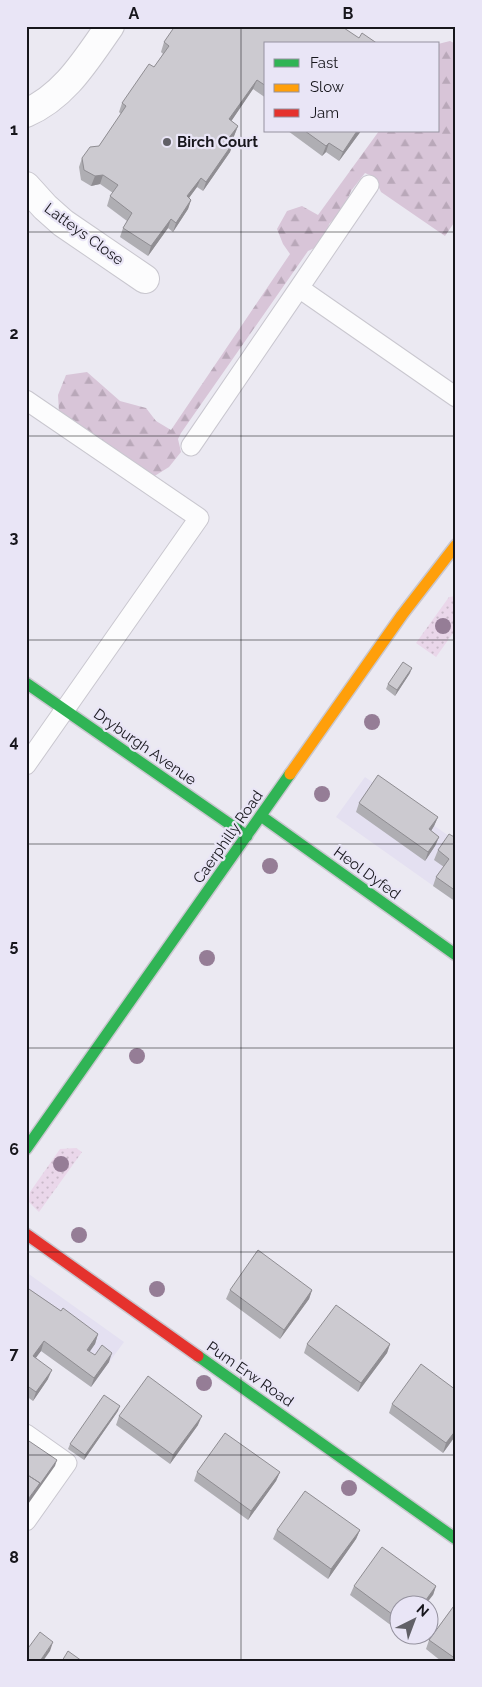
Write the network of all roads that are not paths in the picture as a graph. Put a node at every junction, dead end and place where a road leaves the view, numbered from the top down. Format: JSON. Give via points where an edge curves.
{"nodes":[{"id":1,"x":110,"y":26,"type":"edge"},
{"id":2,"x":26,"y":113,"type":"edge"},
{"id":3,"x":369,"y":185,"type":"dead end"},
{"id":4,"x":26,"y":186,"type":"edge"},
{"id":5,"x":145,"y":279,"type":"dead end"},
{"id":6,"x":299,"y":288,"type":"junction"},
{"id":7,"x":456,"y":397,"type":"edge"},
{"id":8,"x":26,"y":400,"type":"edge"},
{"id":9,"x":191,"y":446,"type":"dead end"},
{"id":10,"x":456,"y":544,"type":"edge"},
{"id":11,"x":26,"y":683,"type":"edge"},
{"id":12,"x":65,"y":710,"type":"junction"},
{"id":13,"x":26,"y":765,"type":"edge"},
{"id":14,"x":261,"y":816,"type":"junction"},
{"id":15,"x":247,"y":836,"type":"junction"},
{"id":16,"x":456,"y":955,"type":"edge"},
{"id":17,"x":26,"y":1149,"type":"edge"},
{"id":18,"x":26,"y":1234,"type":"edge"},
{"id":19,"x":26,"y":1434,"type":"edge"},
{"id":20,"x":26,"y":1521,"type":"edge"},
{"id":21,"x":456,"y":1539,"type":"edge"}],
"edges":[{"from":1,"to":2,"type":"street","via":[[64,88],[42,106]]},
{"from":3,"to":6,"type":"lane"},
{"from":4,"to":5,"type":"street","name":"Latteys Close","via":[[63,223]]},
{"from":6,"to":7,"type":"lane"},
{"from":6,"to":9,"type":"lane"},
{"from":8,"to":12,"type":"lane","via":[[199,518]]},
{"from":10,"to":14,"type":"street","name":"Caerphilly Road","via":[[402,615]]},
{"from":11,"to":12,"type":"street","name":"Dryburgh Avenue"},
{"from":12,"to":13,"type":"lane"},
{"from":12,"to":15,"type":"street","name":"Dryburgh Avenue"},
{"from":14,"to":15,"type":"street","name":"Caerphilly Road"},
{"from":14,"to":16,"type":"street","name":"Heol Dyfed"},
{"from":15,"to":17,"type":"street","name":"Caerphilly Road"},
{"from":18,"to":21,"type":"street","name":"Pum Erw Road"},
{"from":19,"to":20,"type":"lane","via":[[68,1463]]}]}
